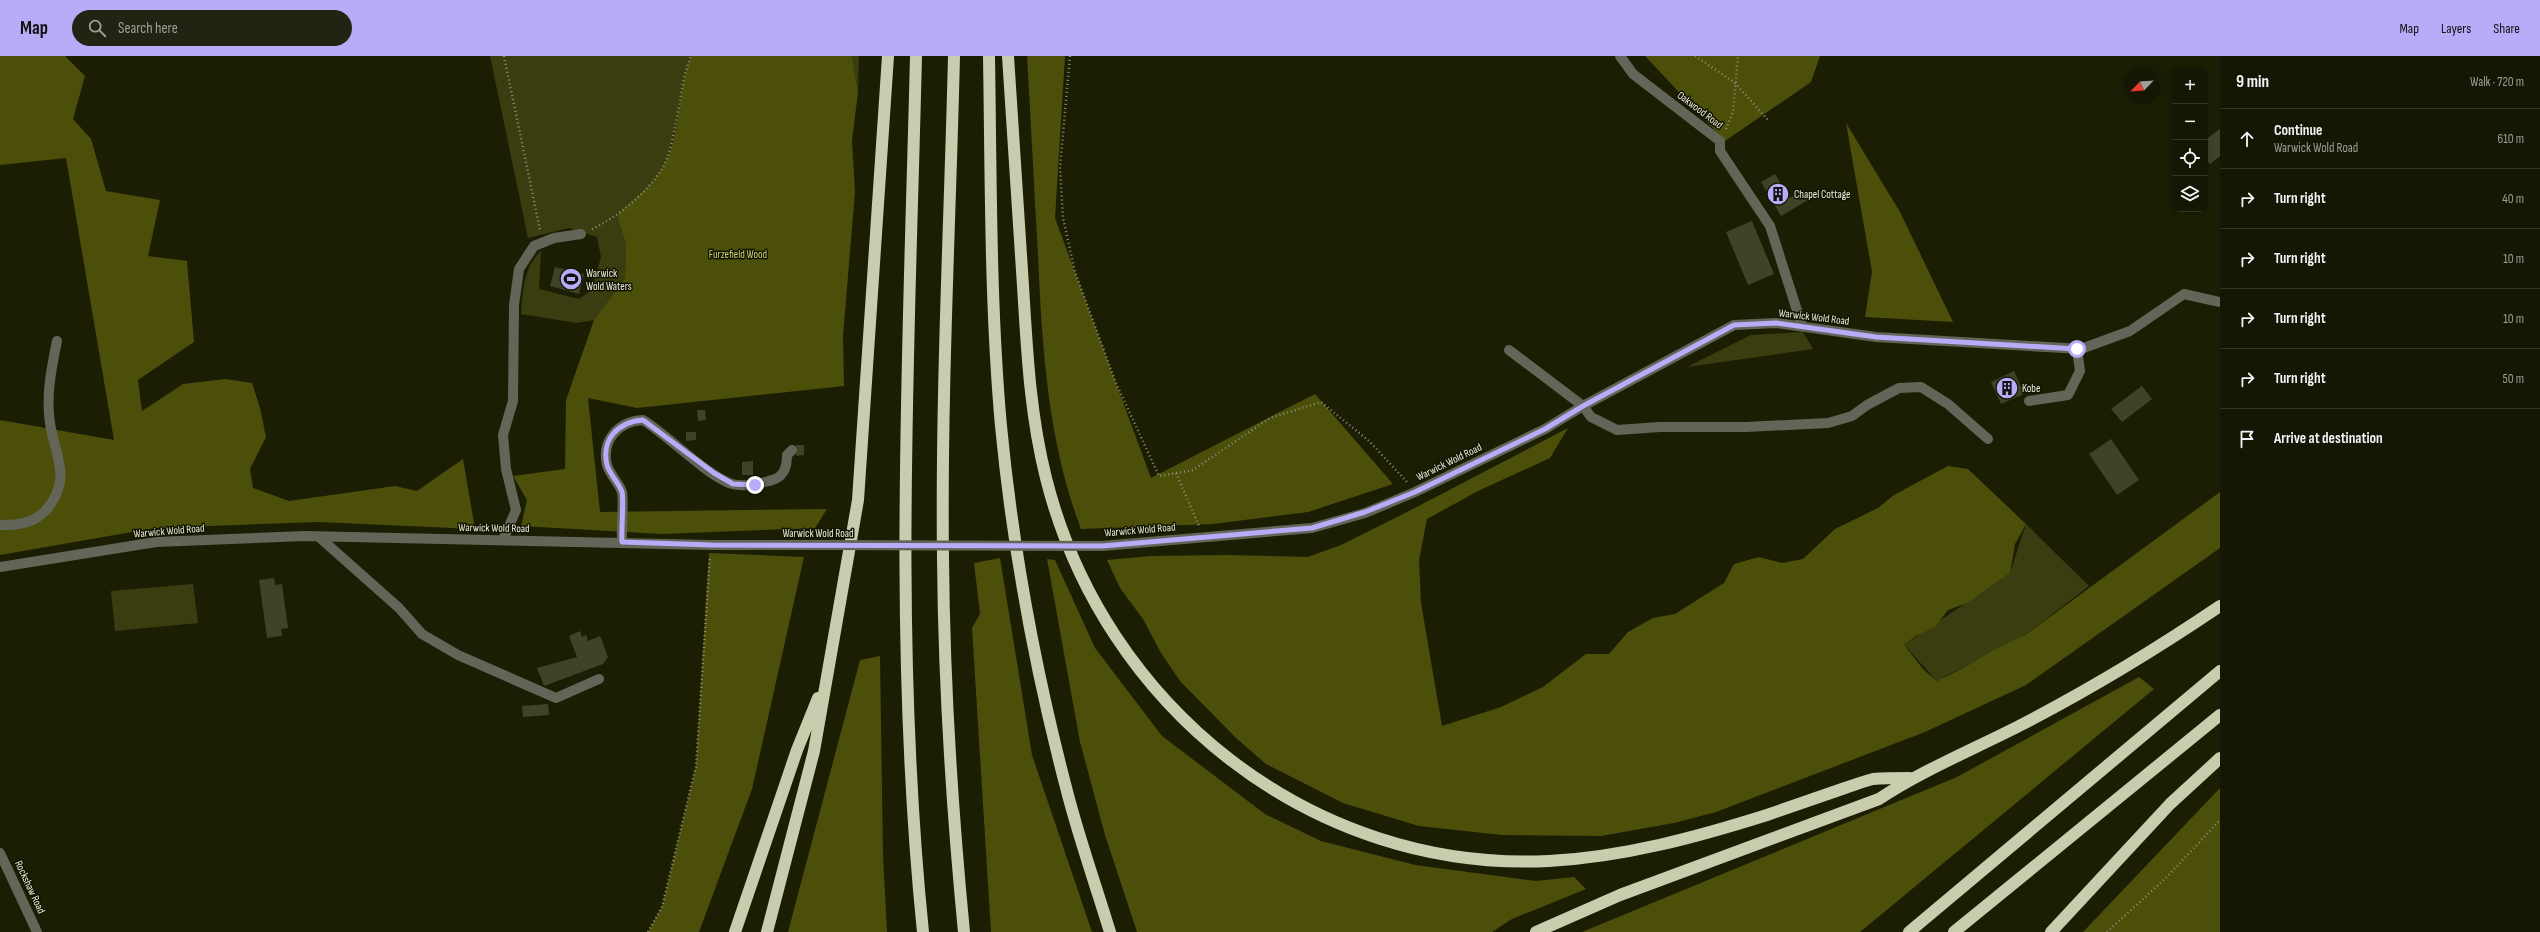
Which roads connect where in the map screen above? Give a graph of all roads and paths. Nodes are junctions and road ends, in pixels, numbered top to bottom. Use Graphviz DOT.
graph roads {
  1 [pos="504,56"];
  2 [pos="691,56"];
  3 [pos="888,56"];
  4 [pos="916,56"];
  5 [pos="954,56"];
  6 [pos="989,56"];
  7 [pos="1008,56"];
  8 [pos="1070,56"];
  9 [pos="1620,56"];
  10 [pos="1695,56"];
  11 [pos="1738,56"];
  12 [pos="1734,82"];
  13 [pos="1769,121"];
  14 [pos="1720,141"];
  15 [pos="581,234"];
  16 [pos="543,242"];
  17 [pos="2220,302"];
  18 [pos="1802,326"];
  19 [pos="57,341"];
  20 [pos="2077,349"];
  21 [pos="1509,350"];
  22 [pos="2029,401"];
  23 [pos="1583,406"];
  24 [pos="1988,439"];
  25 [pos="792,450"];
  26 [pos="1176,473"];
  27 [pos="1415,492"];
  28 [pos="0,525"];
  29 [pos="319,537"];
  30 [pos="1204,537"];
  31 [pos="502,540"];
  32 [pos="622,542"];
  33 [pos="711,545"];
  34 [pos="0,567"];
  35 [pos="2220,606"];
  36 [pos="2220,672"];
  37 [pos="827,676"];
  38 [pos="599,679"];
  39 [pos="2220,715"];
  40 [pos="2220,758"];
  41 [pos="1910,778"];
  42 [pos="2220,820"];
  43 [pos="0,852"];
  44 [pos="37,932"];
  45 [pos="648,932"];
  46 [pos="735,932"];
  47 [pos="767,932"];
  48 [pos="923,932"];
  49 [pos="964,932"];
  50 [pos="1110,932"];
  51 [pos="1536,932"];
  52 [pos="1909,932"];
  53 [pos="1954,932"];
  54 [pos="2051,932"];
  55 [pos="2107,932"];
  1 -- 16 [label="path"];
  2 -- 15 [label="path"];
  3 -- 37 [label="highway"];
  4 -- 48 [label="highway"];
  5 -- 49 [label="highway"];
  6 -- 50 [label="highway"];
  7 -- 41 [label="highway"];
  8 -- 26 [label="path"];
  9 -- 14 [label="street, Oakwood Road"];
  10 -- 12 [label="path"];
  11 -- 12 [label="path"];
  12 -- 13 [label="path"];
  12 -- 14 [label="path"];
  14 -- 18 [label="street, Oakwood Road"];
  15 -- 16 [label="street"];
  16 -- 31 [label="street"];
  17 -- 20 [label="street, Warwick Wold Road"];
  18 -- 20 [label="street, Warwick Wold Road"];
  18 -- 23 [label="street, Warwick Wold Road"];
  19 -- 28 [label="street"];
  20 -- 22 [label="street"];
  21 -- 23 [label="street"];
  23 -- 24 [label="street"];
  23 -- 27 [label="street, Warwick Wold Road"];
  25 -- 32 [label="street"];
  26 -- 27 [label="path"];
  26 -- 30 [label="path"];
  27 -- 30 [label="street, Warwick Wold Road"];
  29 -- 31 [label="street, Warwick Wold Road"];
  29 -- 34 [label="street, Warwick Wold Road"];
  29 -- 38 [label="street"];
  30 -- 33 [label="street, Warwick Wold Road, bridge"];
  31 -- 32 [label="street, Warwick Wold Road"];
  32 -- 33 [label="street, Warwick Wold Road"];
  33 -- 45 [label="path"];
  35 -- 41 [label="highway"];
  36 -- 52 [label="highway"];
  37 -- 46 [label="highway"];
  37 -- 47 [label="highway"];
  39 -- 53 [label="highway"];
  40 -- 54 [label="highway"];
  41 -- 51 [label="highway"];
  42 -- 55 [label="path"];
  43 -- 44 [label="street, Rockshaw Road"];
}
